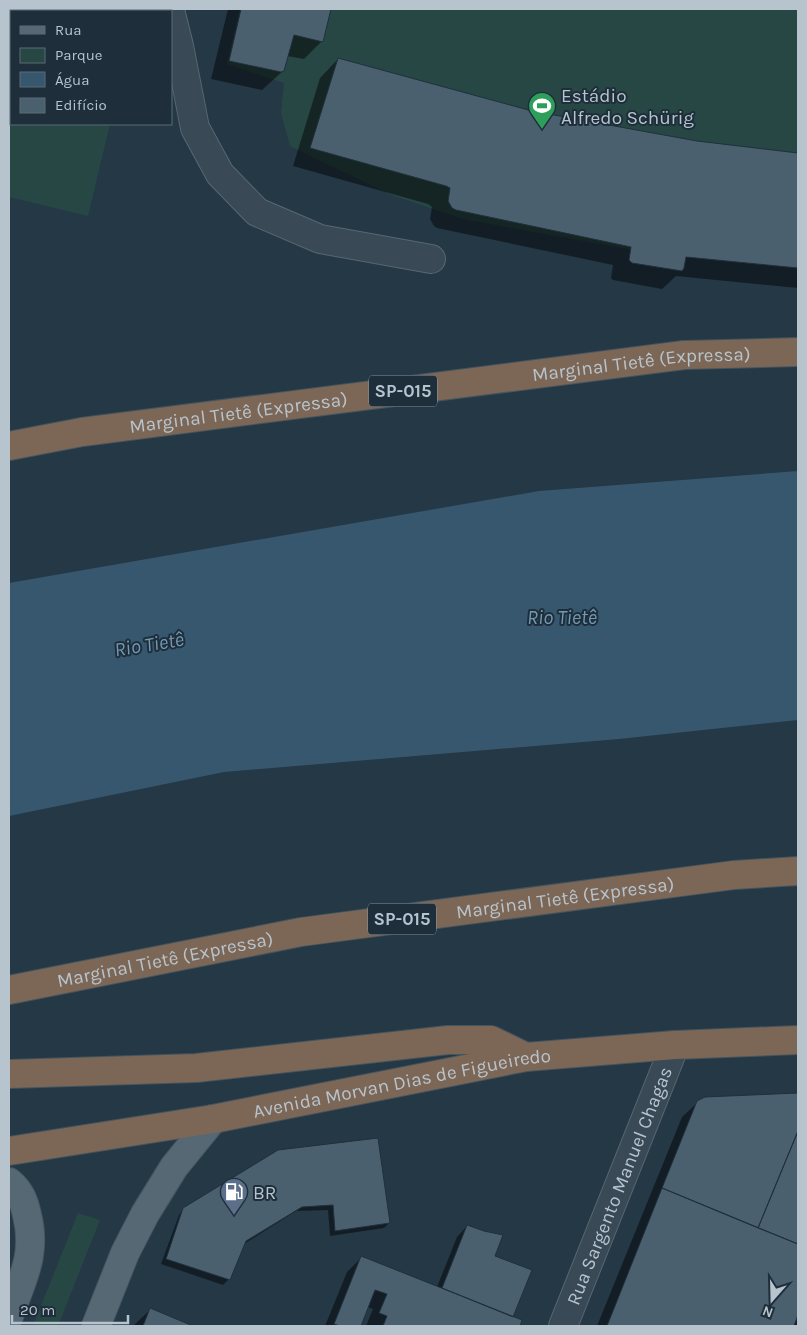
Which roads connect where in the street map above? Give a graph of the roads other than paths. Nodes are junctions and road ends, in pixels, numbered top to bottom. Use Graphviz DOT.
graph roads {
  1 [pos="172,15"];
  2 [pos="431,259"];
  3 [pos="798,352"];
  4 [pos="9,446"];
  5 [pos="798,871"];
  6 [pos="9,990"];
  7 [pos="798,1040"];
  8 [pos="675,1045"];
  9 [pos="526,1057"];
  10 [pos="9,1074"];
  11 [pos="213,1119"];
  12 [pos="9,1152"];
  13 [pos="9,1182"];
  14 [pos="9,1316"];
  15 [pos="96,1326"];
  16 [pos="563,1326"];
  1 -- 2 [label="street"];
  3 -- 4 [label="highway, Marginal Tietê (Expressa) / SP-015"];
  5 -- 6 [label="highway, Marginal Tietê (Expressa) / SP-015"];
  7 -- 8 [label="highway, Avenida Morvan Dias de Figueiredo"];
  8 -- 9 [label="highway, Avenida Morvan Dias de Figueiredo"];
  8 -- 16 [label="street, Rua Sargento Manuel Chagas"];
  9 -- 10 [label="highway"];
  9 -- 11 [label="highway, Avenida Morvan Dias de Figueiredo"];
  11 -- 12 [label="highway, Avenida Morvan Dias de Figueiredo"];
  11 -- 15 [label="main road"];
  13 -- 14 [label="main road"];
}
